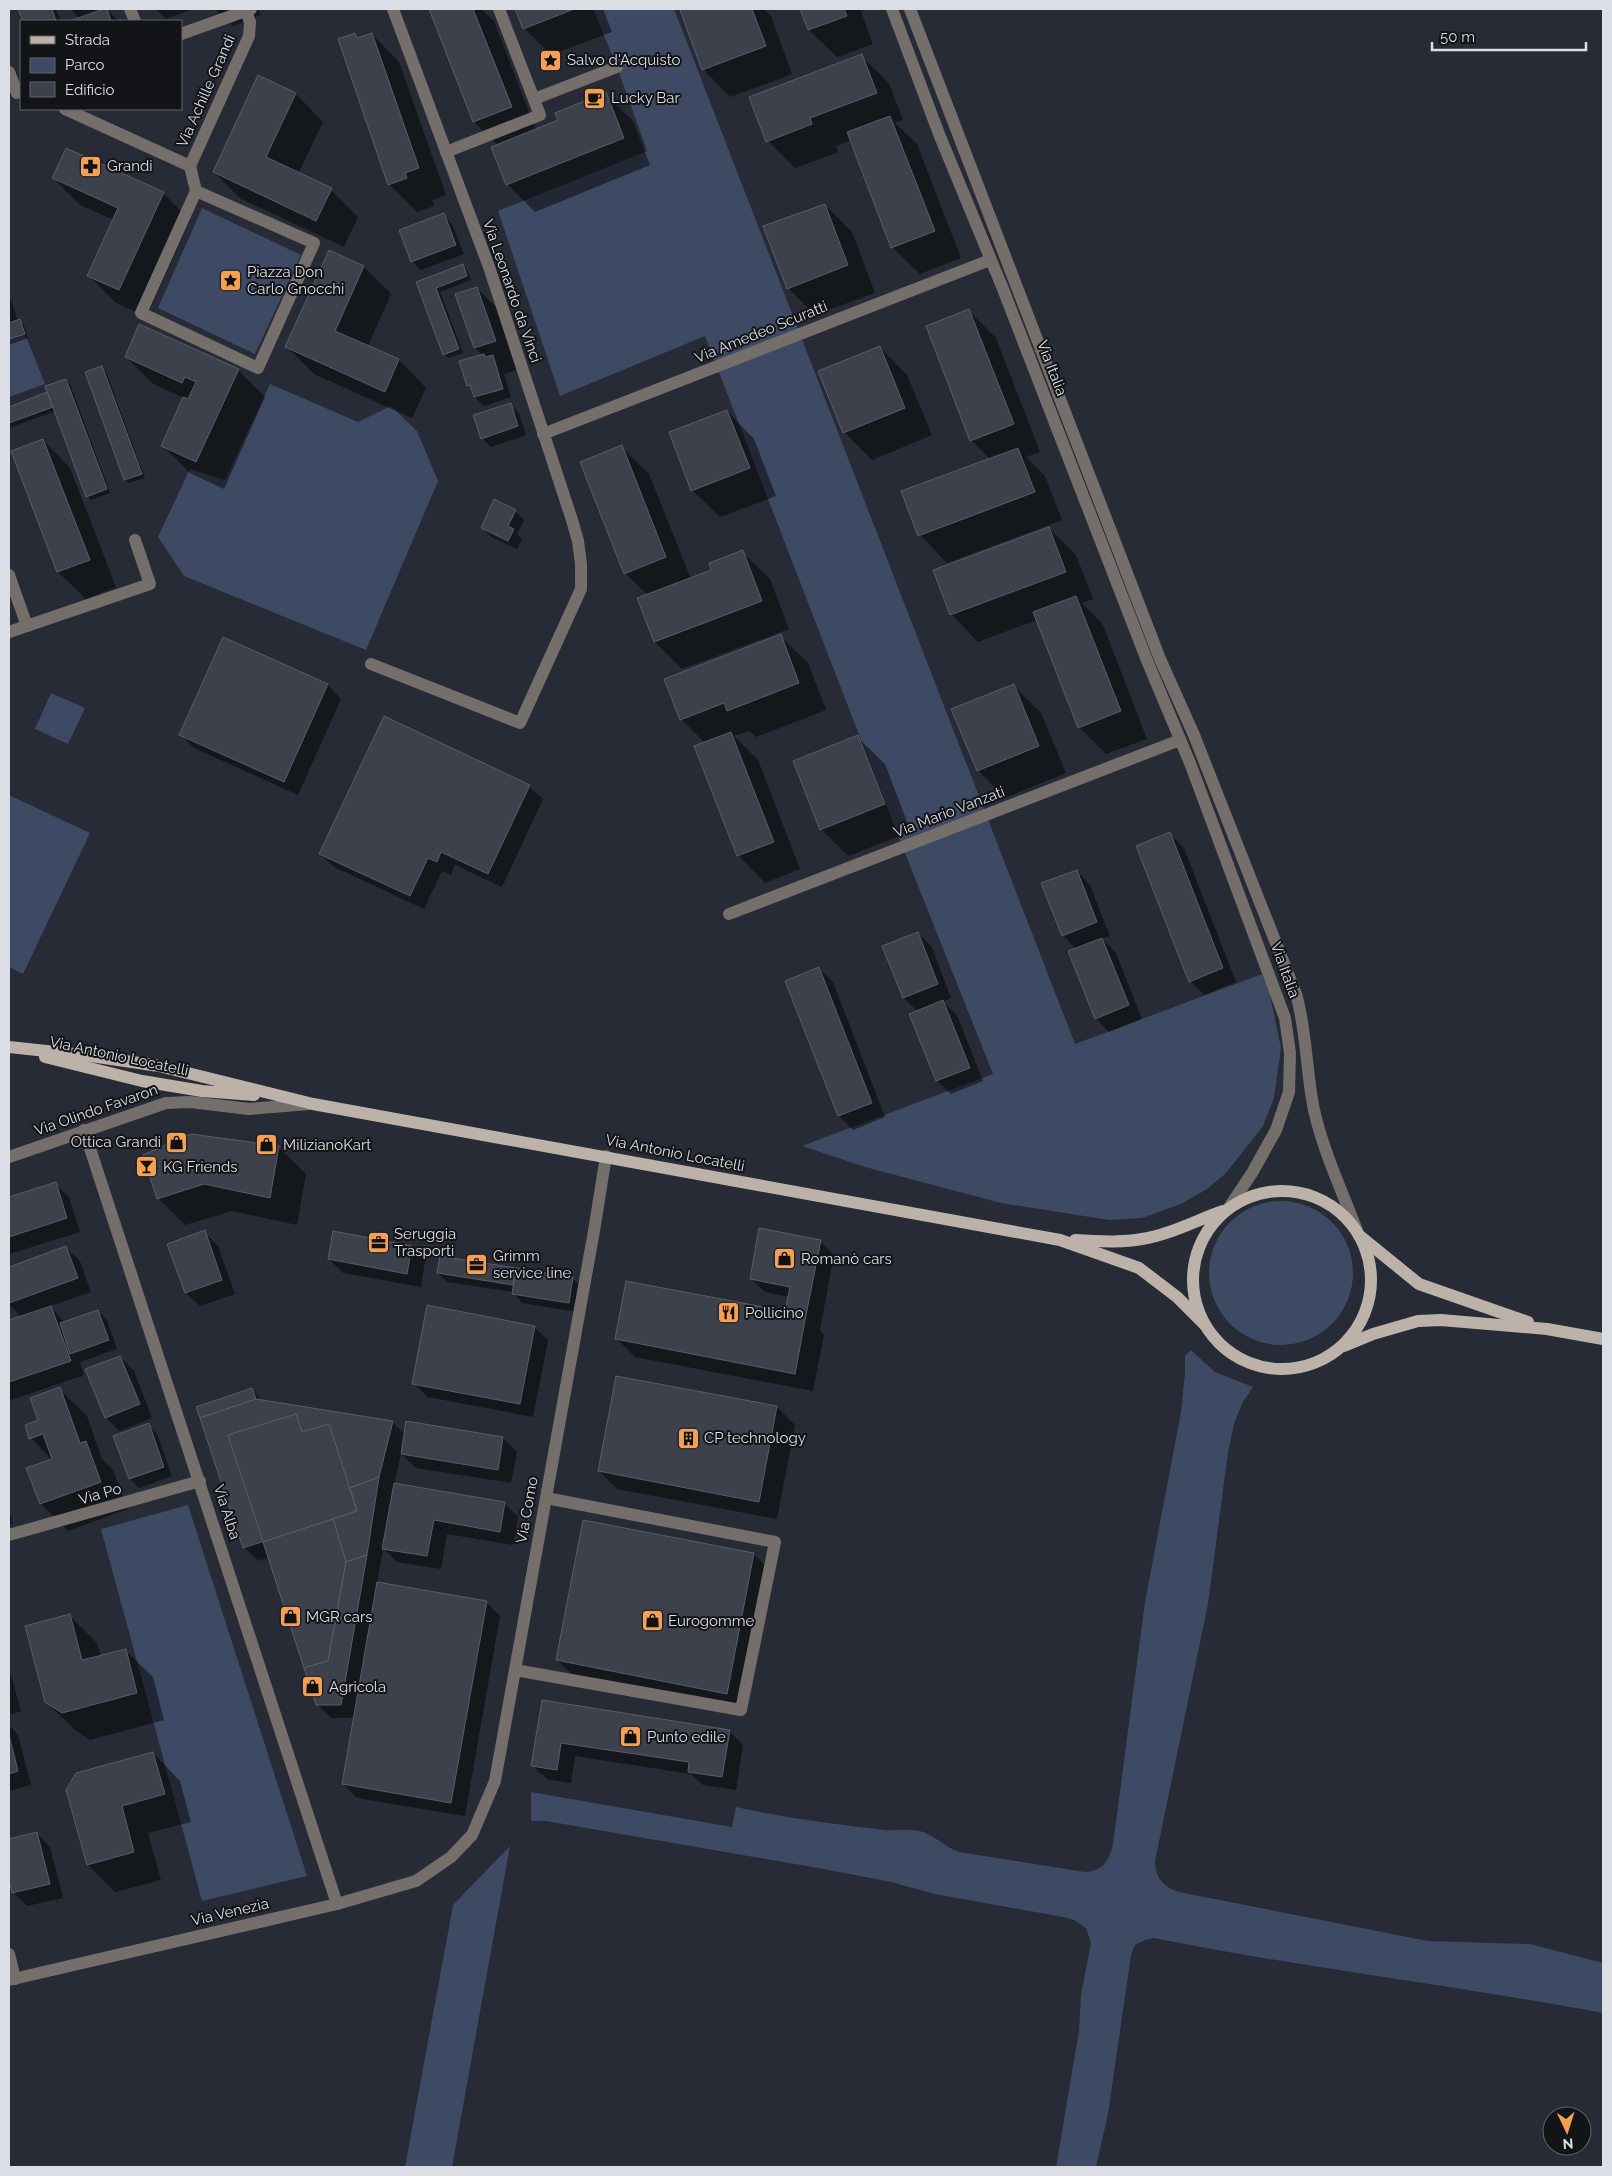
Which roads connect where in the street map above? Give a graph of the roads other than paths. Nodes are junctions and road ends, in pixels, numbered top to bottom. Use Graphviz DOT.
graph roads {
  1 [pos="393,9"];
  2 [pos="499,9"];
  3 [pos="892,9"];
  4 [pos="910,9"];
  5 [pos="248,10"];
  6 [pos="182,34"];
  7 [pos="617,67"];
  8 [pos="9,72"];
  9 [pos="16,94"];
  10 [pos="534,99"];
  11 [pos="67,110"];
  12 [pos="446,152"];
  13 [pos="190,166"];
  14 [pos="975,177"];
  15 [pos="196,192"];
  16 [pos="990,260"];
  17 [pos="1032,329"];
  18 [pos="543,434"];
  19 [pos="134,540"];
  20 [pos="9,575"];
  21 [pos="27,626"];
  22 [pos="9,632"];
  23 [pos="1160,658"];
  24 [pos="371,664"];
  25 [pos="1180,740"];
  26 [pos="1231,828"];
  27 [pos="729,914"];
  28 [pos="9,1047"];
  29 [pos="284,1098"];
  30 [pos="313,1104"];
  31 [pos="84,1130"];
  32 [pos="606,1156"];
  33 [pos="9,1157"];
  34 [pos="1228,1209"];
  35 [pos="1359,1236"];
  36 [pos="1060,1240"];
  37 [pos="1205,1325"];
  38 [pos="1547,1329"];
  39 [pos="1603,1339"];
  40 [pos="1337,1349"];
  41 [pos="200,1481"];
  42 [pos="546,1498"];
  43 [pos="9,1535"];
  44 [pos="515,1670"];
  45 [pos="450,1857"];
  46 [pos="337,1904"];
  47 [pos="9,1954"];
  48 [pos="12,1979"];
  1 -- 12 [label="street, Via Leonardo da Vinci"];
  2 -- 10 [label="street"];
  3 -- 16 [label="street, Via Italia"];
  4 -- 14 [label="street, Via Italia"];
  5 -- 6 [label="street, Via Achille Grandi"];
  5 -- 13 [label="street, Via Achille Grandi"];
  7 -- 10 [label="street"];
  8 -- 9 [label="street"];
  10 -- 12 [label="street"];
  11 -- 13 [label="street, Via Achille Grandi"];
  12 -- 18 [label="street, Via Leonardo da Vinci"];
  13 -- 15 [label="street"];
  14 -- 16 [label="street"];
  14 -- 17 [label="street, Via Italia"];
  15 -- 15 [label="street"];
  16 -- 17 [label="street"];
  16 -- 18 [label="street, Via Amedeo Scuratti"];
  16 -- 25 [label="street, Via Italia"];
  17 -- 23 [label="street, Via Italia"];
  18 -- 24 [label="street, Via Leonardo da Vinci"];
  19 -- 21 [label="street"];
  20 -- 21 [label="street"];
  21 -- 22 [label="street"];
  23 -- 25 [label="street, Via Italia"];
  23 -- 26 [label="street, Via Italia"];
  25 -- 26 [label="street, Via Italia"];
  25 -- 27 [label="street, Via Mario Vanzati"];
  25 -- 34 [label="street, Via Italia"];
  26 -- 35 [label="street, Via Italia"];
  28 -- 29 [label="main road, Via Antonio Locatelli"];
  28 -- 29 [label="main road, Via Antonio Locatelli"];
  29 -- 30 [label="main road, Via Antonio Locatelli"];
  30 -- 31 [label="street, Via Olindo Favaron"];
  30 -- 32 [label="main road, Via Antonio Locatelli"];
  31 -- 33 [label="street, Via Olindo Favaron"];
  31 -- 41 [label="street, Via Alba"];
  32 -- 36 [label="main road, Via Antonio Locatelli"];
  32 -- 42 [label="street, Via Como"];
  34 -- 35 [label="main road"];
  34 -- 36 [label="main road, Via Antonio Locatelli"];
  34 -- 37 [label="main road"];
  35 -- 38 [label="main road"];
  35 -- 40 [label="main road"];
  36 -- 37 [label="main road, Via Antonio Locatelli"];
  37 -- 40 [label="main road"];
  38 -- 39 [label="main road"];
  38 -- 40 [label="main road"];
  41 -- 43 [label="street, Via Po"];
  41 -- 46 [label="street, Via Alba"];
  42 -- 44 [label="street, Via Como"];
  42 -- 44 [label="street"];
  44 -- 45 [label="street, Via Como"];
  45 -- 46 [label="street, Via Venezia"];
  46 -- 48 [label="street, Via Venezia"];
  47 -- 48 [label="street"];
}
